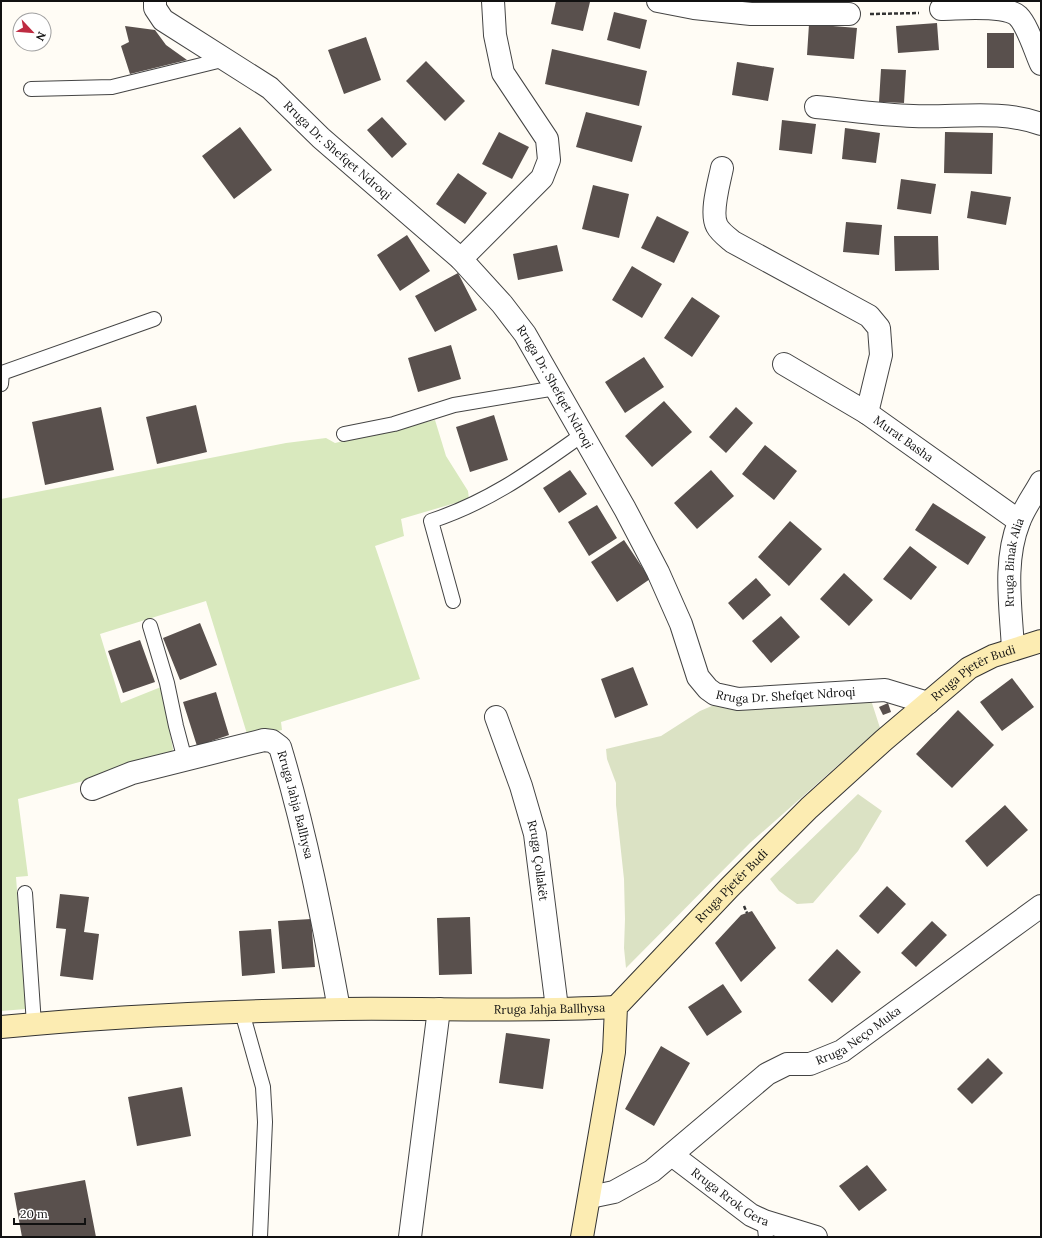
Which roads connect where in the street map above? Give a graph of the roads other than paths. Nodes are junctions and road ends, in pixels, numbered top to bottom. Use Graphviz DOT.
graph roads {
  1 [pos="155,1"];
  2 [pos="493,1"];
  3 [pos="658,1"];
  4 [pos="941,9"];
  5 [pos="849,14"];
  6 [pos="226,59"];
  7 [pos="1041,64"];
  8 [pos="31,89"];
  9 [pos="816,107"];
  10 [pos="1041,124"];
  11 [pos="722,168"];
  12 [pos="460,259"];
  13 [pos="154,319"];
  14 [pos="784,364"];
  15 [pos="1,384"];
  16 [pos="556,388"];
  17 [pos="867,413"];
  18 [pos="344,434"];
  19 [pos="582,435"];
  20 [pos="1041,482"];
  21 [pos="1019,521"];
  22 [pos="454,601"];
  23 [pos="150,626"];
  24 [pos="1041,641"];
  25 [pos="1013,649"];
  26 [pos="928,703"];
  27 [pos="496,717"];
  28 [pos="185,760"];
  29 [pos="92,788"];
  30 [pos="25,893"];
  31 [pos="1041,906"];
  32 [pos="616,1006"];
  33 [pos="439,1008"];
  34 [pos="557,1008"];
  35 [pos="339,1010"];
  36 [pos="242,1012"];
  37 [pos="34,1024"];
  38 [pos="1,1027"];
  39 [pos="672,1155"];
  40 [pos="590,1197"];
  41 [pos="765,1229"];
  42 [pos="260,1237"];
  43 [pos="410,1237"];
  44 [pos="582,1237"];
  45 [pos="816,1237"];
  1 -- 6 [label="street, Rruga Dr. Shefqet Ndroqi"];
  2 -- 12 [label="street"];
  3 -- 5 [label="street"];
  4 -- 7 [label="street"];
  6 -- 8 [label="lane"];
  6 -- 12 [label="street, Rruga Dr. Shefqet Ndroqi"];
  9 -- 10 [label="street"];
  11 -- 17 [label="street"];
  12 -- 16 [label="street, Rruga Dr. Shefqet Ndroqi"];
  13 -- 15 [label="lane"];
  14 -- 17 [label="street, Murat Basha"];
  16 -- 18 [label="lane"];
  16 -- 19 [label="street, Rruga Dr. Shefqet Ndroqi"];
  17 -- 21 [label="street, Murat Basha"];
  19 -- 22 [label="lane"];
  19 -- 26 [label="street, Rruga Dr. Shefqet Ndroqi"];
  20 -- 21 [label="street, Rruga Binak Alia"];
  21 -- 25 [label="street, Rruga Binak Alia"];
  23 -- 28 [label="lane"];
  24 -- 25 [label="main road, Rruga Pjetër Budi"];
  25 -- 26 [label="main road, Rruga Pjetër Budi"];
  26 -- 32 [label="main road, Rruga Pjetër Budi"];
  27 -- 34 [label="street, Rruga Çollakët"];
  28 -- 29 [label="street, Rruga Jahja Ballhysa"];
  28 -- 35 [label="street, Rruga Jahja Ballhysa"];
  30 -- 37 [label="lane"];
  31 -- 39 [label="street, Rruga Neço Muka"];
  32 -- 34 [label="main road, Rruga Jahja Ballhysa"];
  32 -- 40 [label="main road"];
  33 -- 34 [label="main road, Rruga Jahja Ballhysa"];
  33 -- 35 [label="main road, Rruga Jahja Ballhysa"];
  33 -- 43 [label="street"];
  35 -- 36 [label="main road, Rruga Jahja Ballhysa"];
  36 -- 37 [label="main road, Rruga Jahja Ballhysa"];
  36 -- 42 [label="lane"];
  37 -- 38 [label="main road, Rruga Jahja Ballhysa"];
  39 -- 40 [label="street, Rruga Neço Muka"];
  39 -- 41 [label="street, Rruga Rrok Gera"];
  40 -- 44 [label="main road"];
  41 -- 45 [label="street, Rruga Rrok Gera"];
}
